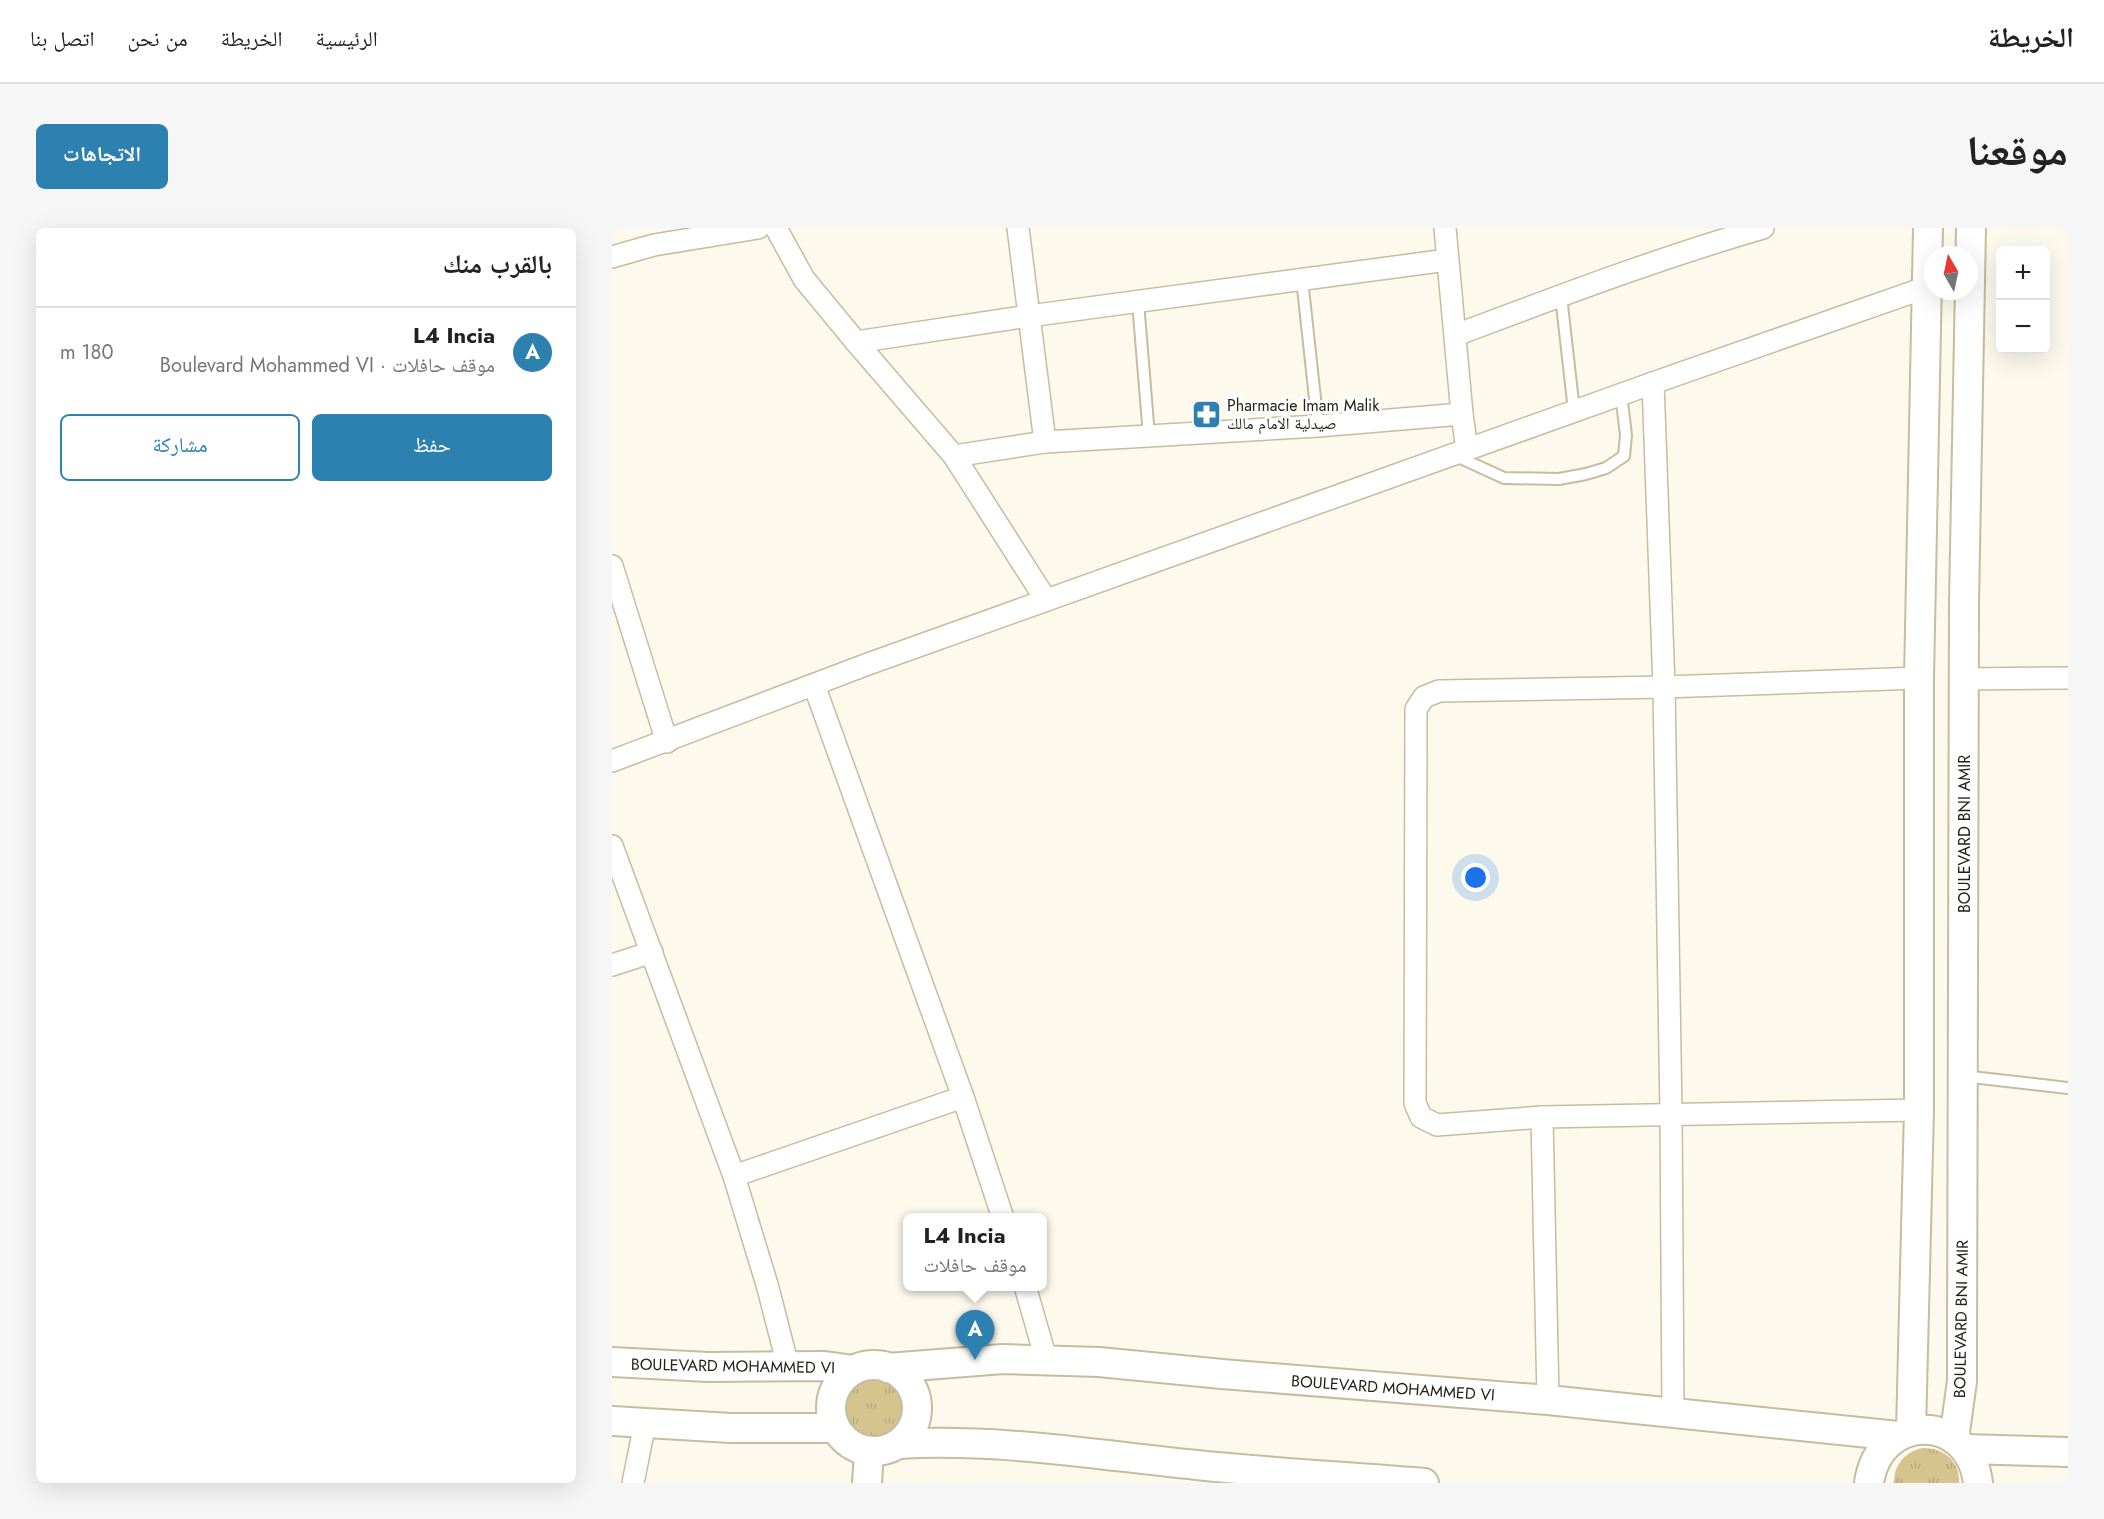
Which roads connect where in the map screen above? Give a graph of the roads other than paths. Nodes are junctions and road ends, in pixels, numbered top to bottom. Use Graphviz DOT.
graph roads {
  1 [pos="758,228"];
  2 [pos="776,228"];
  3 [pos="1018,228"];
  4 [pos="1445,228"];
  5 [pos="1763,228"];
  6 [pos="1928,228"];
  7 [pos="1971,228"];
  8 [pos="1725,233"];
  9 [pos="686,234"];
  10 [pos="1929,246"];
  11 [pos="1971,246"];
  12 [pos="612,257"];
  13 [pos="1447,260"];
  14 [pos="1302,279"];
  15 [pos="1924,287"];
  16 [pos="1561,296"];
  17 [pos="1930,300"];
  18 [pos="1970,300"];
  19 [pos="1138,302"];
  20 [pos="1029,316"];
  21 [pos="1456,335"];
  22 [pos="856,342"];
  23 [pos="1653,383"];
  24 [pos="1621,394"];
  25 [pos="1574,411"];
  26 [pos="1462,414"];
  27 [pos="1318,426"];
  28 [pos="1149,436"];
  29 [pos="1045,442"];
  30 [pos="1461,453"];
  31 [pos="954,456"];
  32 [pos="612,566"];
  33 [pos="1046,600"];
  34 [pos="1919,678"];
  35 [pos="2068,678"];
  36 [pos="1964,679"];
  37 [pos="814,686"];
  38 [pos="1664,687"];
  39 [pos="667,742"];
  40 [pos="612,761"];
  41 [pos="612,846"];
  42 [pos="652,952"];
  43 [pos="612,965"];
  44 [pos="1963,1076"];
  45 [pos="2068,1088"];
  46 [pos="963,1097"];
  47 [pos="1919,1110"];
  48 [pos="1671,1114"];
  49 [pos="1542,1117"];
  50 [pos="734,1176"];
  51 [pos="1001,1213"];
  52 [pos="1026,1291"];
  53 [pos="1046,1359"];
  54 [pos="612,1362"];
  55 [pos="788,1366"];
  56 [pos="888,1368"];
  57 [pos="854,1370"];
  58 [pos="1548,1400"];
  59 [pos="1673,1412"];
  60 [pos="612,1421"];
  61 [pos="645,1423"];
  62 [pos="836,1428"];
  63 [pos="1905,1434"];
  64 [pos="898,1444"];
  65 [pos="1960,1444"];
  66 [pos="869,1451"];
  67 [pos="2068,1452"];
  68 [pos="1206,1474"];
  69 [pos="633,1483"];
  70 [pos="867,1483"];
  71 [pos="1424,1483"];
  72 [pos="1869,1483"];
  73 [pos="1978,1483"];
  1 -- 9 [label="street"];
  2 -- 22 [label="street"];
  3 -- 20 [label="street"];
  4 -- 13 [label="street"];
  5 -- 8 [label="street"];
  6 -- 10 [label="main road"];
  7 -- 11 [label="main road, BOULEVARD BNI AMIR"];
  8 -- 16 [label="street"];
  9 -- 12 [label="street"];
  13 -- 14 [label="street"];
  13 -- 21 [label="street"];
  14 -- 19 [label="street"];
  14 -- 27 [label="lane"];
  15 -- 23 [label="street"];
  16 -- 21 [label="street"];
  16 -- 25 [label="lane"];
  17 -- 34 [label="main road"];
  18 -- 36 [label="main road, BOULEVARD BNI AMIR"];
  19 -- 20 [label="street"];
  19 -- 28 [label="lane"];
  20 -- 22 [label="street"];
  20 -- 29 [label="street"];
  21 -- 26 [label="street"];
  22 -- 31 [label="street"];
  23 -- 24 [label="street"];
  23 -- 38 [label="street"];
  24 -- 25 [label="street"];
  24 -- 30 [label="lane"];
  25 -- 30 [label="street"];
  26 -- 27 [label="street"];
  26 -- 30 [label="street"];
  27 -- 28 [label="street"];
  28 -- 29 [label="street"];
  29 -- 31 [label="street"];
  30 -- 33 [label="street"];
  31 -- 33 [label="street"];
  32 -- 39 [label="street"];
  33 -- 37 [label="street"];
  34 -- 38 [label="street"];
  34 -- 47 [label="main road"];
  35 -- 36 [label="street"];
  36 -- 44 [label="main road, BOULEVARD BNI AMIR"];
  37 -- 39 [label="street"];
  37 -- 46 [label="street"];
  38 -- 48 [label="street"];
  38 -- 49 [label="street"];
  39 -- 40 [label="street"];
  41 -- 42 [label="street"];
  42 -- 43 [label="street"];
  42 -- 50 [label="street"];
  44 -- 45 [label="lane"];
  44 -- 65 [label="main road, BOULEVARD BNI AMIR"];
  46 -- 50 [label="street"];
  46 -- 51 [label="street"];
  47 -- 48 [label="street"];
  47 -- 63 [label="main road"];
  48 -- 49 [label="street"];
  48 -- 59 [label="street"];
  49 -- 58 [label="street"];
  50 -- 55 [label="street"];
  52 -- 53 [label="street"];
  53 -- 56 [label="main road, BOULEVARD MOHAMMED VI"];
  53 -- 58 [label="main road, BOULEVARD MOHAMMED VI"];
  54 -- 55 [label="main road, BOULEVARD MOHAMMED VI"];
  55 -- 57 [label="main road, BOULEVARD MOHAMMED VI"];
  56 -- 57 [label="main road"];
  56 -- 64 [label="main road"];
  57 -- 62 [label="main road"];
  58 -- 59 [label="main road, BOULEVARD MOHAMMED VI"];
  59 -- 63 [label="main road, BOULEVARD MOHAMMED VI"];
  60 -- 61 [label="main road"];
  61 -- 62 [label="main road"];
  61 -- 69 [label="street"];
  62 -- 66 [label="main road"];
  63 -- 65 [label="main road, BOULEVARD MOHAMMED VI"];
  63 -- 72 [label="main road"];
  64 -- 66 [label="main road"];
  64 -- 68 [label="main road"];
  65 -- 67 [label="main road"];
  65 -- 73 [label="main road"];
  66 -- 70 [label="main road"];
  68 -- 71 [label="main road"];
}
